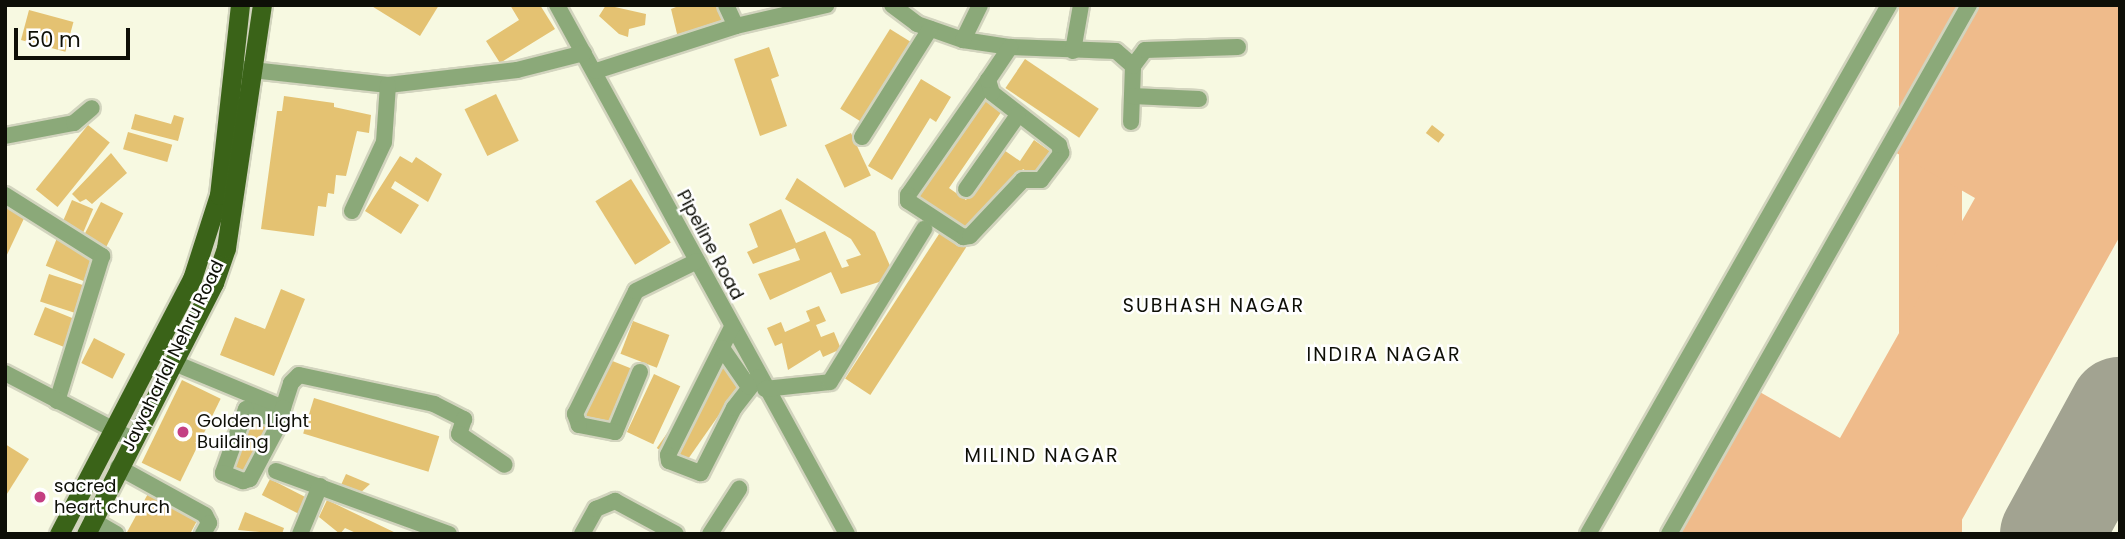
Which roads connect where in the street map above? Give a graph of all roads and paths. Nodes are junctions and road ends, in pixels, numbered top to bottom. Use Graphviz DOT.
graph roads {
  1 [pos="240,5"];
  2 [pos="262,5"];
  3 [pos="726,5"];
  4 [pos="827,5"];
  5 [pos="892,5"];
  6 [pos="980,5"];
  7 [pos="1081,5"];
  8 [pos="1889,5"];
  9 [pos="1969,5"];
  10 [pos="559,6"];
  11 [pos="736,26"];
  12 [pos="930,29"];
  13 [pos="963,40"];
  14 [pos="1010,47"];
  15 [pos="1238,47"];
  16 [pos="1073,51"];
  17 [pos="584,53"];
  18 [pos="1133,66"];
  19 [pos="233,68"];
  20 [pos="254,70"];
  21 [pos="596,71"];
  22 [pos="988,80"];
  23 [pos="388,85"];
  24 [pos="1132,96"];
  25 [pos="1199,99"];
  26 [pos="92,108"];
  27 [pos="1018,115"];
  28 [pos="1131,122"];
  29 [pos="5,136"];
  30 [pos="862,137"];
  31 [pos="966,189"];
  32 [pos="5,195"];
  33 [pos="352,211"];
  34 [pos="924,229"];
  35 [pos="697,261"];
  36 [pos="732,327"];
  37 [pos="722,348"];
  38 [pos="172,362"];
  39 [pos="640,372"];
  40 [pos="5,373"];
  41 [pos="754,379"];
  42 [pos="57,401"];
  43 [pos="111,430"];
  44 [pos="132,439"];
  45 [pos="505,465"];
  46 [pos="118,467"];
  47 [pos="276,471"];
  48 [pos="320,486"];
  49 [pos="738,489"];
  50 [pos="89,527"];
  51 [pos="423,529"];
  52 [pos="60,534"];
  53 [pos="116,534"];
  54 [pos="203,534"];
  55 [pos="300,534"];
  56 [pos="449,534"];
  57 [pos="582,534"];
  58 [pos="676,534"];
  59 [pos="710,534"];
  60 [pos="847,534"];
  61 [pos="1588,534"];
  62 [pos="1669,534"];
  1 -- 19 [label="main road, Jawaharlal Nehru Road"];
  2 -- 20 [label="main road, Jawaharlal Nehru Road"];
  3 -- 11 [label="street"];
  4 -- 11 [label="street"];
  5 -- 12 [label="street"];
  6 -- 13 [label="street"];
  7 -- 16 [label="street"];
  8 -- 61 [label="street"];
  9 -- 62 [label="street"];
  10 -- 17 [label="street, Pipeline Road"];
  11 -- 21 [label="street"];
  12 -- 13 [label="street"];
  12 -- 30 [label="street"];
  13 -- 14 [label="street"];
  14 -- 16 [label="street"];
  14 -- 22 [label="street"];
  15 -- 18 [label="street"];
  16 -- 18 [label="street"];
  17 -- 21 [label="street, Pipeline Road"];
  17 -- 23 [label="street"];
  18 -- 24 [label="street"];
  19 -- 20 [label="street"];
  19 -- 43 [label="main road, Jawaharlal Nehru Road"];
  20 -- 23 [label="street"];
  20 -- 38 [label="main road, Jawaharlal Nehru Road"];
  21 -- 35 [label="street, Pipeline Road"];
  22 -- 27 [label="street"];
  22 -- 27 [label="street"];
  23 -- 33 [label="street"];
  24 -- 25 [label="street"];
  24 -- 28 [label="street"];
  26 -- 29 [label="street"];
  27 -- 31 [label="street"];
  32 -- 42 [label="street"];
  34 -- 41 [label="street"];
  35 -- 36 [label="street, Pipeline Road"];
  35 -- 39 [label="street"];
  36 -- 37 [label="street"];
  36 -- 41 [label="street, Pipeline Road"];
  37 -- 41 [label="street"];
  37 -- 41 [label="street"];
  38 -- 44 [label="main road, Jawaharlal Nehru Road"];
  38 -- 45 [label="street"];
  40 -- 42 [label="street"];
  41 -- 60 [label="street, Pipeline Road"];
  42 -- 43 [label="street"];
  43 -- 44 [label="street"];
  43 -- 52 [label="main road, Jawaharlal Nehru Road"];
  44 -- 46 [label="main road, Jawaharlal Nehru Road"];
  46 -- 50 [label="main road, Jawaharlal Nehru Road"];
  46 -- 54 [label="street"];
  47 -- 48 [label="street"];
  48 -- 51 [label="street"];
  48 -- 55 [label="street"];
  49 -- 59 [label="street"];
  50 -- 53 [label="street"];
  51 -- 56 [label="street"];
  57 -- 58 [label="street"];
}
